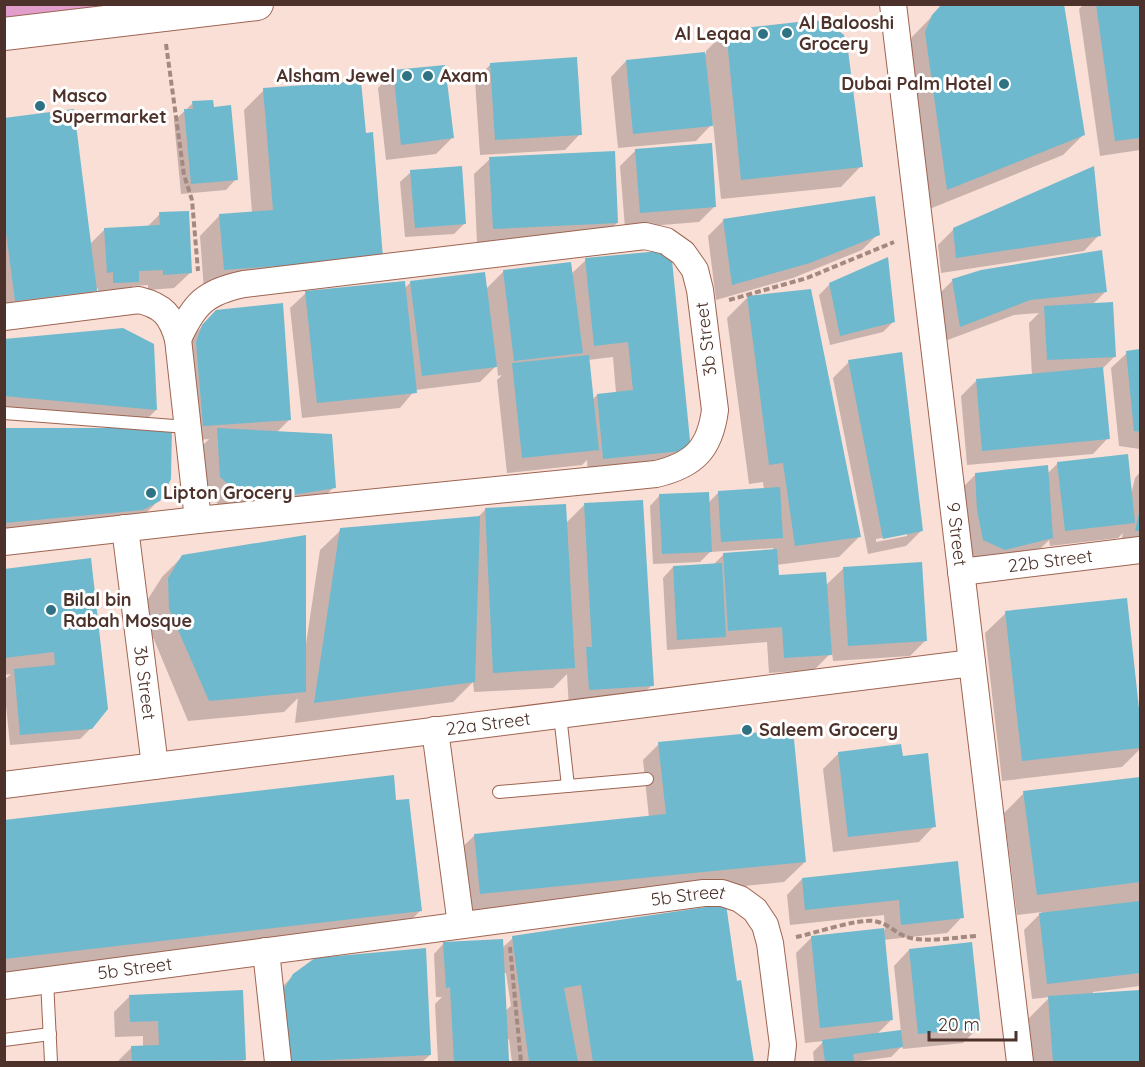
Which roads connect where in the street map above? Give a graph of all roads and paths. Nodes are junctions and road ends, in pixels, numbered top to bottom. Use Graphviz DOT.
graph roads {
  1 [pos="257,4"];
  2 [pos="893,4"];
  3 [pos="161,16"];
  4 [pos="4,34"];
  5 [pos="920,232"];
  6 [pos="201,302"];
  7 [pos="702,308"];
  8 [pos="4,317"];
  9 [pos="178,339"];
  10 [pos="4,413"];
  11 [pos="187,427"];
  12 [pos="198,520"];
  13 [pos="125,528"];
  14 [pos="4,542"];
  15 [pos="1140,550"];
  16 [pos="961,572"];
  17 [pos="972,663"];
  18 [pos="560,715"];
  19 [pos="435,730"];
  20 [pos="155,766"];
  21 [pos="647,779"];
  22 [pos="4,785"];
  23 [pos="568,786"];
  24 [pos="499,792"];
  25 [pos="507,919"];
  26 [pos="461,925"];
  27 [pos="1005,934"];
  28 [pos="770,943"];
  29 [pos="266,951"];
  30 [pos="48,980"];
  31 [pos="4,986"];
  32 [pos="50,1034"];
  33 [pos="4,1040"];
  34 [pos="51,1062"];
  35 [pos="278,1062"];
  36 [pos="521,1062"];
  37 [pos="781,1062"];
  38 [pos="1020,1062"];
  1 -- 3 [label="street"];
  2 -- 5 [label="street, 9 Street"];
  3 -- 4 [label="street"];
  3 -- 6 [label="path"];
  5 -- 7 [label="path"];
  5 -- 16 [label="street, 9 Street"];
  6 -- 7 [label="street, 3b Street"];
  6 -- 9 [label="street, 3b Street"];
  7 -- 12 [label="street, 3b Street"];
  8 -- 9 [label="street"];
  9 -- 11 [label="street"];
  10 -- 11 [label="lane"];
  11 -- 12 [label="street"];
  12 -- 13 [label="street, 3b Street"];
  13 -- 14 [label="street, 3b Street"];
  13 -- 20 [label="street, 3b Street"];
  15 -- 16 [label="street, 22b Street"];
  16 -- 17 [label="street, 9 Street"];
  17 -- 18 [label="street, 22a Street"];
  17 -- 27 [label="street, 9 Street"];
  18 -- 19 [label="street, 22a Street"];
  18 -- 23 [label="lane"];
  19 -- 20 [label="street, 22a Street"];
  19 -- 26 [label="street"];
  20 -- 22 [label="street, 22a Street"];
  21 -- 23 [label="lane"];
  23 -- 24 [label="lane"];
  25 -- 26 [label="street, 5b Street"];
  25 -- 28 [label="street, 5b Street"];
  25 -- 36 [label="path"];
  26 -- 29 [label="street, 5b Street"];
  27 -- 28 [label="path"];
  27 -- 38 [label="street, 9 Street"];
  28 -- 37 [label="street, 5b Street"];
  29 -- 30 [label="street, 5b Street"];
  29 -- 35 [label="street"];
  30 -- 31 [label="street, 5b Street"];
  30 -- 32 [label="lane"];
  32 -- 33 [label="lane"];
  32 -- 34 [label="lane"];
}
